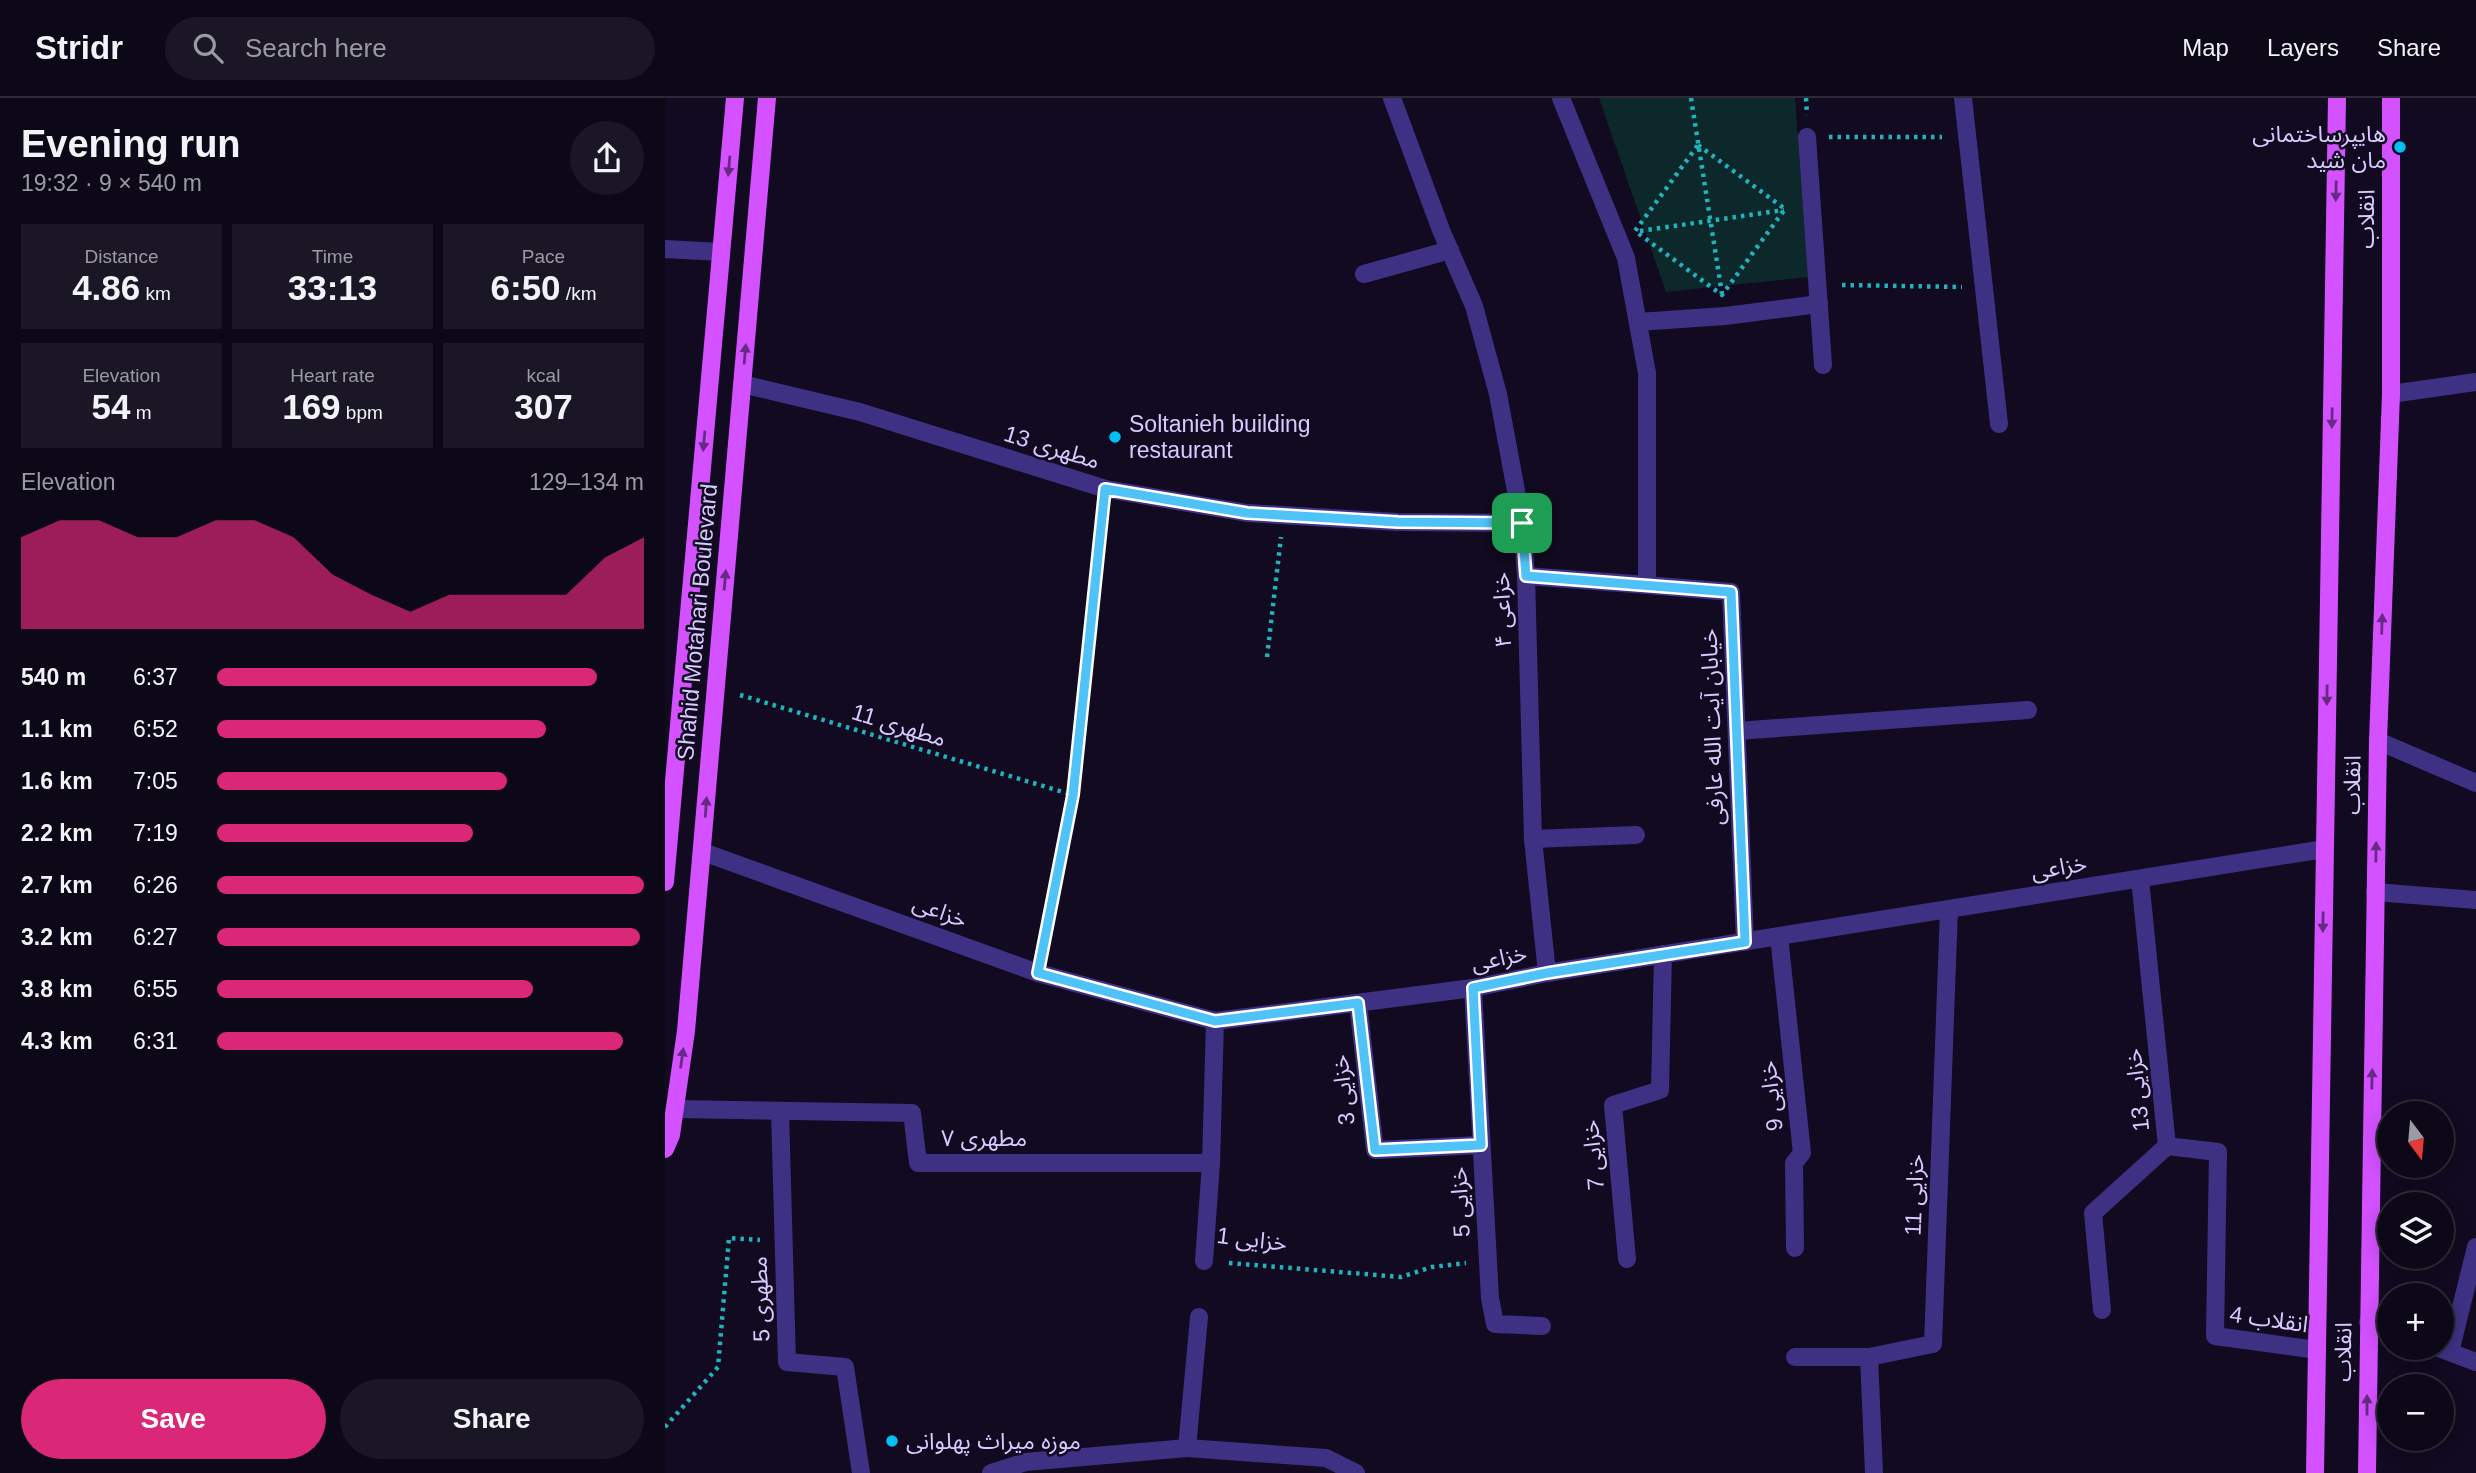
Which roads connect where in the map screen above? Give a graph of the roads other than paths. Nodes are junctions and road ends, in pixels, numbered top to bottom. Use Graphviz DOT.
graph roads {
  1 [pos="735,98"];
  2 [pos="767,98"];
  3 [pos="1392,98"];
  4 [pos="1561,98"];
  5 [pos="1963,98"];
  6 [pos="2337,98"];
  7 [pos="2391,98"];
  8 [pos="1807,137"];
  9 [pos="665,249"];
  10 [pos="1450,250"];
  11 [pos="721,252"];
  12 [pos="1364,274"];
  13 [pos="1819,304"];
  14 [pos="1638,322"];
  15 [pos="1823,365"];
  16 [pos="2476,382"];
  17 [pos="742,384"];
  18 [pos="2391,394"];
  19 [pos="1999,424"];
  20 [pos="1522,523"];
  21 [pos="1526,576"];
  22 [pos="1647,586"];
  23 [pos="2028,710"];
  24 [pos="1737,732"];
  25 [pos="2378,741"];
  26 [pos="2476,783"];
  27 [pos="1636,835"];
  28 [pos="1533,839"];
  29 [pos="2324,849"];
  30 [pos="703,852"];
  31 [pos="2140,878"];
  32 [pos="665,882"];
  33 [pos="2375,892"];
  34 [pos="2476,900"];
  35 [pos="1949,909"];
  36 [pos="1779,936"];
  37 [pos="1745,942"];
  38 [pos="1663,954"];
  39 [pos="1547,973"];
  40 [pos="1473,988"];
  41 [pos="1358,1003"];
  42 [pos="1215,1021"];
  43 [pos="675,1109"];
  44 [pos="780,1111"];
  45 [pos="1481,1145"];
  46 [pos="2168,1146"];
  47 [pos="665,1149"];
  48 [pos="1211,1163"];
  49 [pos="2476,1247"];
  50 [pos="1795,1248"];
  51 [pos="1627,1259"];
  52 [pos="1204,1261"];
  53 [pos="2102,1310"];
  54 [pos="1199,1317"];
  55 [pos="2454,1318"];
  56 [pos="2368,1322"];
  57 [pos="2377,1325"];
  58 [pos="1542,1326"];
  59 [pos="2215,1336"];
  60 [pos="2317,1350"];
  61 [pos="2454,1354"];
  62 [pos="1795,1357"];
  63 [pos="1869,1357"];
  64 [pos="2476,1362"];
  65 [pos="1187,1448"];
  66 [pos="861,1473"];
  67 [pos="991,1473"];
  68 [pos="1356,1473"];
  69 [pos="1874,1473"];
  70 [pos="2315,1473"];
  71 [pos="2367,1473"];
  1 -- 11 [label="main road, Shahid Motahari Boulevard, one-way"];
  17 -- 2 [label="main road, Shahid Motahari Boulevard, one-way"];
  3 -- 10 [label="street, خزاعی ۴"];
  4 -- 14 [label="street"];
  5 -- 19 [label="street"];
  6 -- 29 [label="main road, انقلاب, one-way"];
  7 -- 18 [label="main road, انقلاب"];
  8 -- 13 [label="street"];
  9 -- 11 [label="street"];
  10 -- 12 [label="street"];
  10 -- 20 [label="street, خزاعی ۴"];
  11 -- 32 [label="main road, Shahid Motahari Boulevard, one-way"];
  13 -- 14 [label="street"];
  13 -- 15 [label="street"];
  14 -- 22 [label="street"];
  16 -- 18 [label="street"];
  17 -- 20 [label="street, مطهری 13"];
  30 -- 17 [label="main road, Shahid Motahari Boulevard, one-way"];
  25 -- 18 [label="main road, انقلاب, one-way"];
  20 -- 21 [label="street, خزاعی ۴"];
  21 -- 22 [label="street"];
  21 -- 28 [label="street, خزاعی ۴"];
  22 -- 24 [label="street, خیابان آیت الله عارفی"];
  23 -- 24 [label="street"];
  24 -- 37 [label="street, خیابان آیت الله عارفی"];
  25 -- 26 [label="street"];
  33 -- 25 [label="main road, انقلاب, one-way"];
  27 -- 28 [label="street"];
  28 -- 39 [label="street, خزاعی ۴"];
  29 -- 31 [label="street, خزاعی"];
  29 -- 60 [label="main road, انقلاب, one-way"];
  30 -- 42 [label="street, خزاعی"];
  43 -- 30 [label="main road, Shahid Motahari Boulevard, one-way"];
  31 -- 35 [label="street, خزاعی"];
  31 -- 46 [label="street, خزایی 13"];
  33 -- 34 [label="street"];
  56 -- 33 [label="main road, انقلاب, one-way"];
  35 -- 36 [label="street, خزاعی"];
  35 -- 63 [label="street, خزایی 11"];
  36 -- 37 [label="street, خزاعی"];
  36 -- 50 [label="street, خزایی 9"];
  37 -- 38 [label="street, خزاعی"];
  38 -- 39 [label="street, خزاعی"];
  38 -- 51 [label="street, خزایی 7"];
  39 -- 40 [label="street, خزاعی"];
  40 -- 41 [label="street, خزاعی"];
  40 -- 45 [label="street, خزایی 5"];
  41 -- 42 [label="street, خزاعی"];
  41 -- 45 [label="street, خزایی 3"];
  42 -- 48 [label="street, خزایی 1"];
  43 -- 44 [label="street, مطهری ۷"];
  43 -- 47 [label="main road, Shahid Motahari Boulevard"];
  44 -- 48 [label="street, مطهری ۷"];
  44 -- 66 [label="street, مطهری 5"];
  45 -- 58 [label="street, خزایی 5"];
  46 -- 53 [label="street"];
  46 -- 59 [label="street, خزایی 13"];
  48 -- 52 [label="street, خزایی 1"];
  49 -- 55 [label="street"];
  54 -- 65 [label="street"];
  56 -- 57 [label="street"];
  71 -- 56 [label="main road, انقلاب, one-way"];
  59 -- 60 [label="street, انقلاب 4"];
  60 -- 70 [label="main road, انقلاب"];
  61 -- 64 [label="street"];
  62 -- 63 [label="street, خزایی 11"];
  63 -- 69 [label="street"];
  65 -- 67 [label="street"];
  65 -- 68 [label="street"];
}
